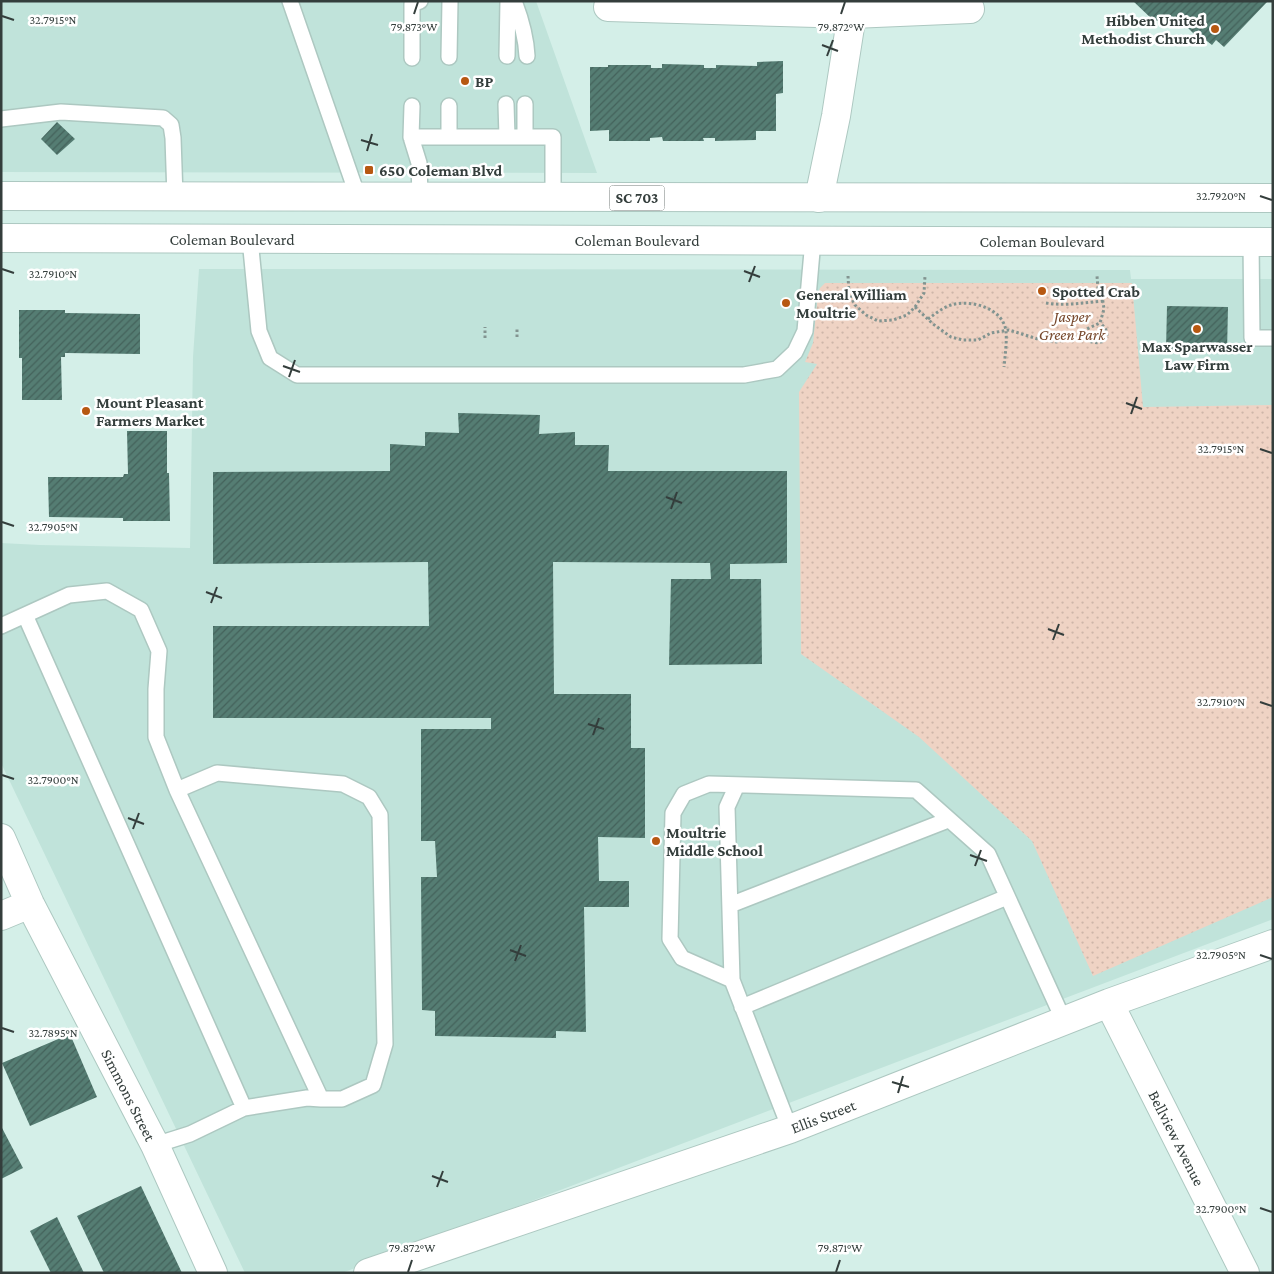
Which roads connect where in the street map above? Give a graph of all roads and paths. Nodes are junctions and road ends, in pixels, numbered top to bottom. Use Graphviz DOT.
graph roads {
  1 [pos="290,1"];
  2 [pos="420,1"];
  3 [pos="450,1"];
  4 [pos="508,1"];
  5 [pos="514,1"];
  6 [pos="967,1"];
  7 [pos="608,7"];
  8 [pos="759,7"];
  9 [pos="852,8"];
  10 [pos="507,56"];
  11 [pos="527,56"];
  12 [pos="450,57"];
  13 [pos="412,58"];
  14 [pos="506,104"];
  15 [pos="525,104"];
  16 [pos="412,106"];
  17 [pos="448,106"];
  18 [pos="1,119"];
  19 [pos="411,137"];
  20 [pos="448,137"];
  21 [pos="507,137"];
  22 [pos="525,137"];
  23 [pos="1,196"];
  24 [pos="175,197"];
  25 [pos="358,197"];
  26 [pos="420,197"];
  27 [pos="552,197"];
  28 [pos="819,198"];
  29 [pos="1273,198"];
  30 [pos="1,238"];
  31 [pos="250,239"];
  32 [pos="508,240"];
  33 [pos="813,240"];
  34 [pos="1262,242"];
  35 [pos="848,276"];
  36 [pos="925,276"];
  37 [pos="1097,276"];
  38 [pos="1103,301"];
  39 [pos="1046,303"];
  40 [pos="915,307"];
  41 [pos="928,319"];
  42 [pos="1100,323"];
  43 [pos="485,327"];
  44 [pos="517,327"];
  45 [pos="1006,331"];
  46 [pos="1078,333"];
  47 [pos="517,337"];
  48 [pos="485,338"];
  49 [pos="1273,338"];
  50 [pos="1004,367"];
  51 [pos="25,615"];
  52 [pos="1,626"];
  53 [pos="737,785"];
  54 [pos="176,790"];
  55 [pos="948,820"];
  56 [pos="1,838"];
  57 [pos="1007,897"];
  58 [pos="30,904"];
  59 [pos="730,905"];
  60 [pos="1,916"];
  61 [pos="1273,944"];
  62 [pos="732,980"];
  63 [pos="1109,1004"];
  64 [pos="742,1007"];
  65 [pos="1064,1021"];
  66 [pos="321,1100"];
  67 [pos="244,1108"];
  68 [pos="790,1129"];
  69 [pos="154,1144"];
  70 [pos="213,1273"];
  71 [pos="368,1273"];
  72 [pos="1245,1273"];
  1 -- 25 [label="lane"];
  2 -- 13 [label="lane"];
  3 -- 12 [label="lane"];
  4 -- 10 [label="lane"];
  5 -- 11 [label="lane"];
  6 -- 9 [label="main road"];
  7 -- 8 [label="main road"];
  8 -- 9 [label="main road"];
  9 -- 28 [label="main road"];
  14 -- 21 [label="lane"];
  15 -- 22 [label="lane"];
  16 -- 19 [label="lane"];
  17 -- 20 [label="lane"];
  18 -- 24 [label="lane"];
  19 -- 20 [label="lane"];
  19 -- 26 [label="lane"];
  20 -- 21 [label="lane"];
  21 -- 22 [label="lane"];
  22 -- 27 [label="lane"];
  23 -- 24 [label="main road, SC 703"];
  24 -- 25 [label="main road, SC 703"];
  25 -- 26 [label="main road, SC 703"];
  26 -- 27 [label="main road, SC 703"];
  27 -- 28 [label="main road, SC 703"];
  28 -- 29 [label="main road, SC 703"];
  28 -- 32 [label="main road"];
  30 -- 31 [label="main road, Coleman Boulevard"];
  31 -- 32 [label="main road, Coleman Boulevard"];
  31 -- 33 [label="lane"];
  32 -- 33 [label="main road, Coleman Boulevard"];
  33 -- 34 [label="main road, Coleman Boulevard"];
  34 -- 49 [label="lane"];
  35 -- 40 [label="path"];
  36 -- 40 [label="path"];
  37 -- 38 [label="path"];
  38 -- 39 [label="path"];
  38 -- 42 [label="path"];
  40 -- 41 [label="path"];
  41 -- 45 [label="path"];
  41 -- 45 [label="path"];
  42 -- 46 [label="path"];
  42 -- 46 [label="path"];
  43 -- 48 [label="path"];
  44 -- 47 [label="path"];
  45 -- 46 [label="path"];
  45 -- 50 [label="path"];
  51 -- 52 [label="lane"];
  51 -- 54 [label="lane"];
  51 -- 67 [label="lane"];
  53 -- 55 [label="lane"];
  53 -- 59 [label="lane"];
  53 -- 62 [label="lane"];
  54 -- 66 [label="lane"];
  54 -- 66 [label="lane"];
  55 -- 57 [label="lane"];
  55 -- 59 [label="lane"];
  56 -- 58 [label="main road, Simmons Street"];
  57 -- 64 [label="lane"];
  57 -- 65 [label="lane"];
  58 -- 60 [label="main road"];
  58 -- 69 [label="main road, Simmons Street"];
  59 -- 62 [label="lane"];
  61 -- 63 [label="main road, Ellis Street"];
  62 -- 64 [label="lane"];
  63 -- 65 [label="main road, Ellis Street"];
  63 -- 72 [label="main road, Bellview Avenue"];
  64 -- 68 [label="lane"];
  65 -- 68 [label="main road, Ellis Street"];
  66 -- 67 [label="lane"];
  67 -- 69 [label="lane"];
  68 -- 71 [label="main road, Ellis Street"];
  69 -- 70 [label="main road, Simmons Street"];
}
